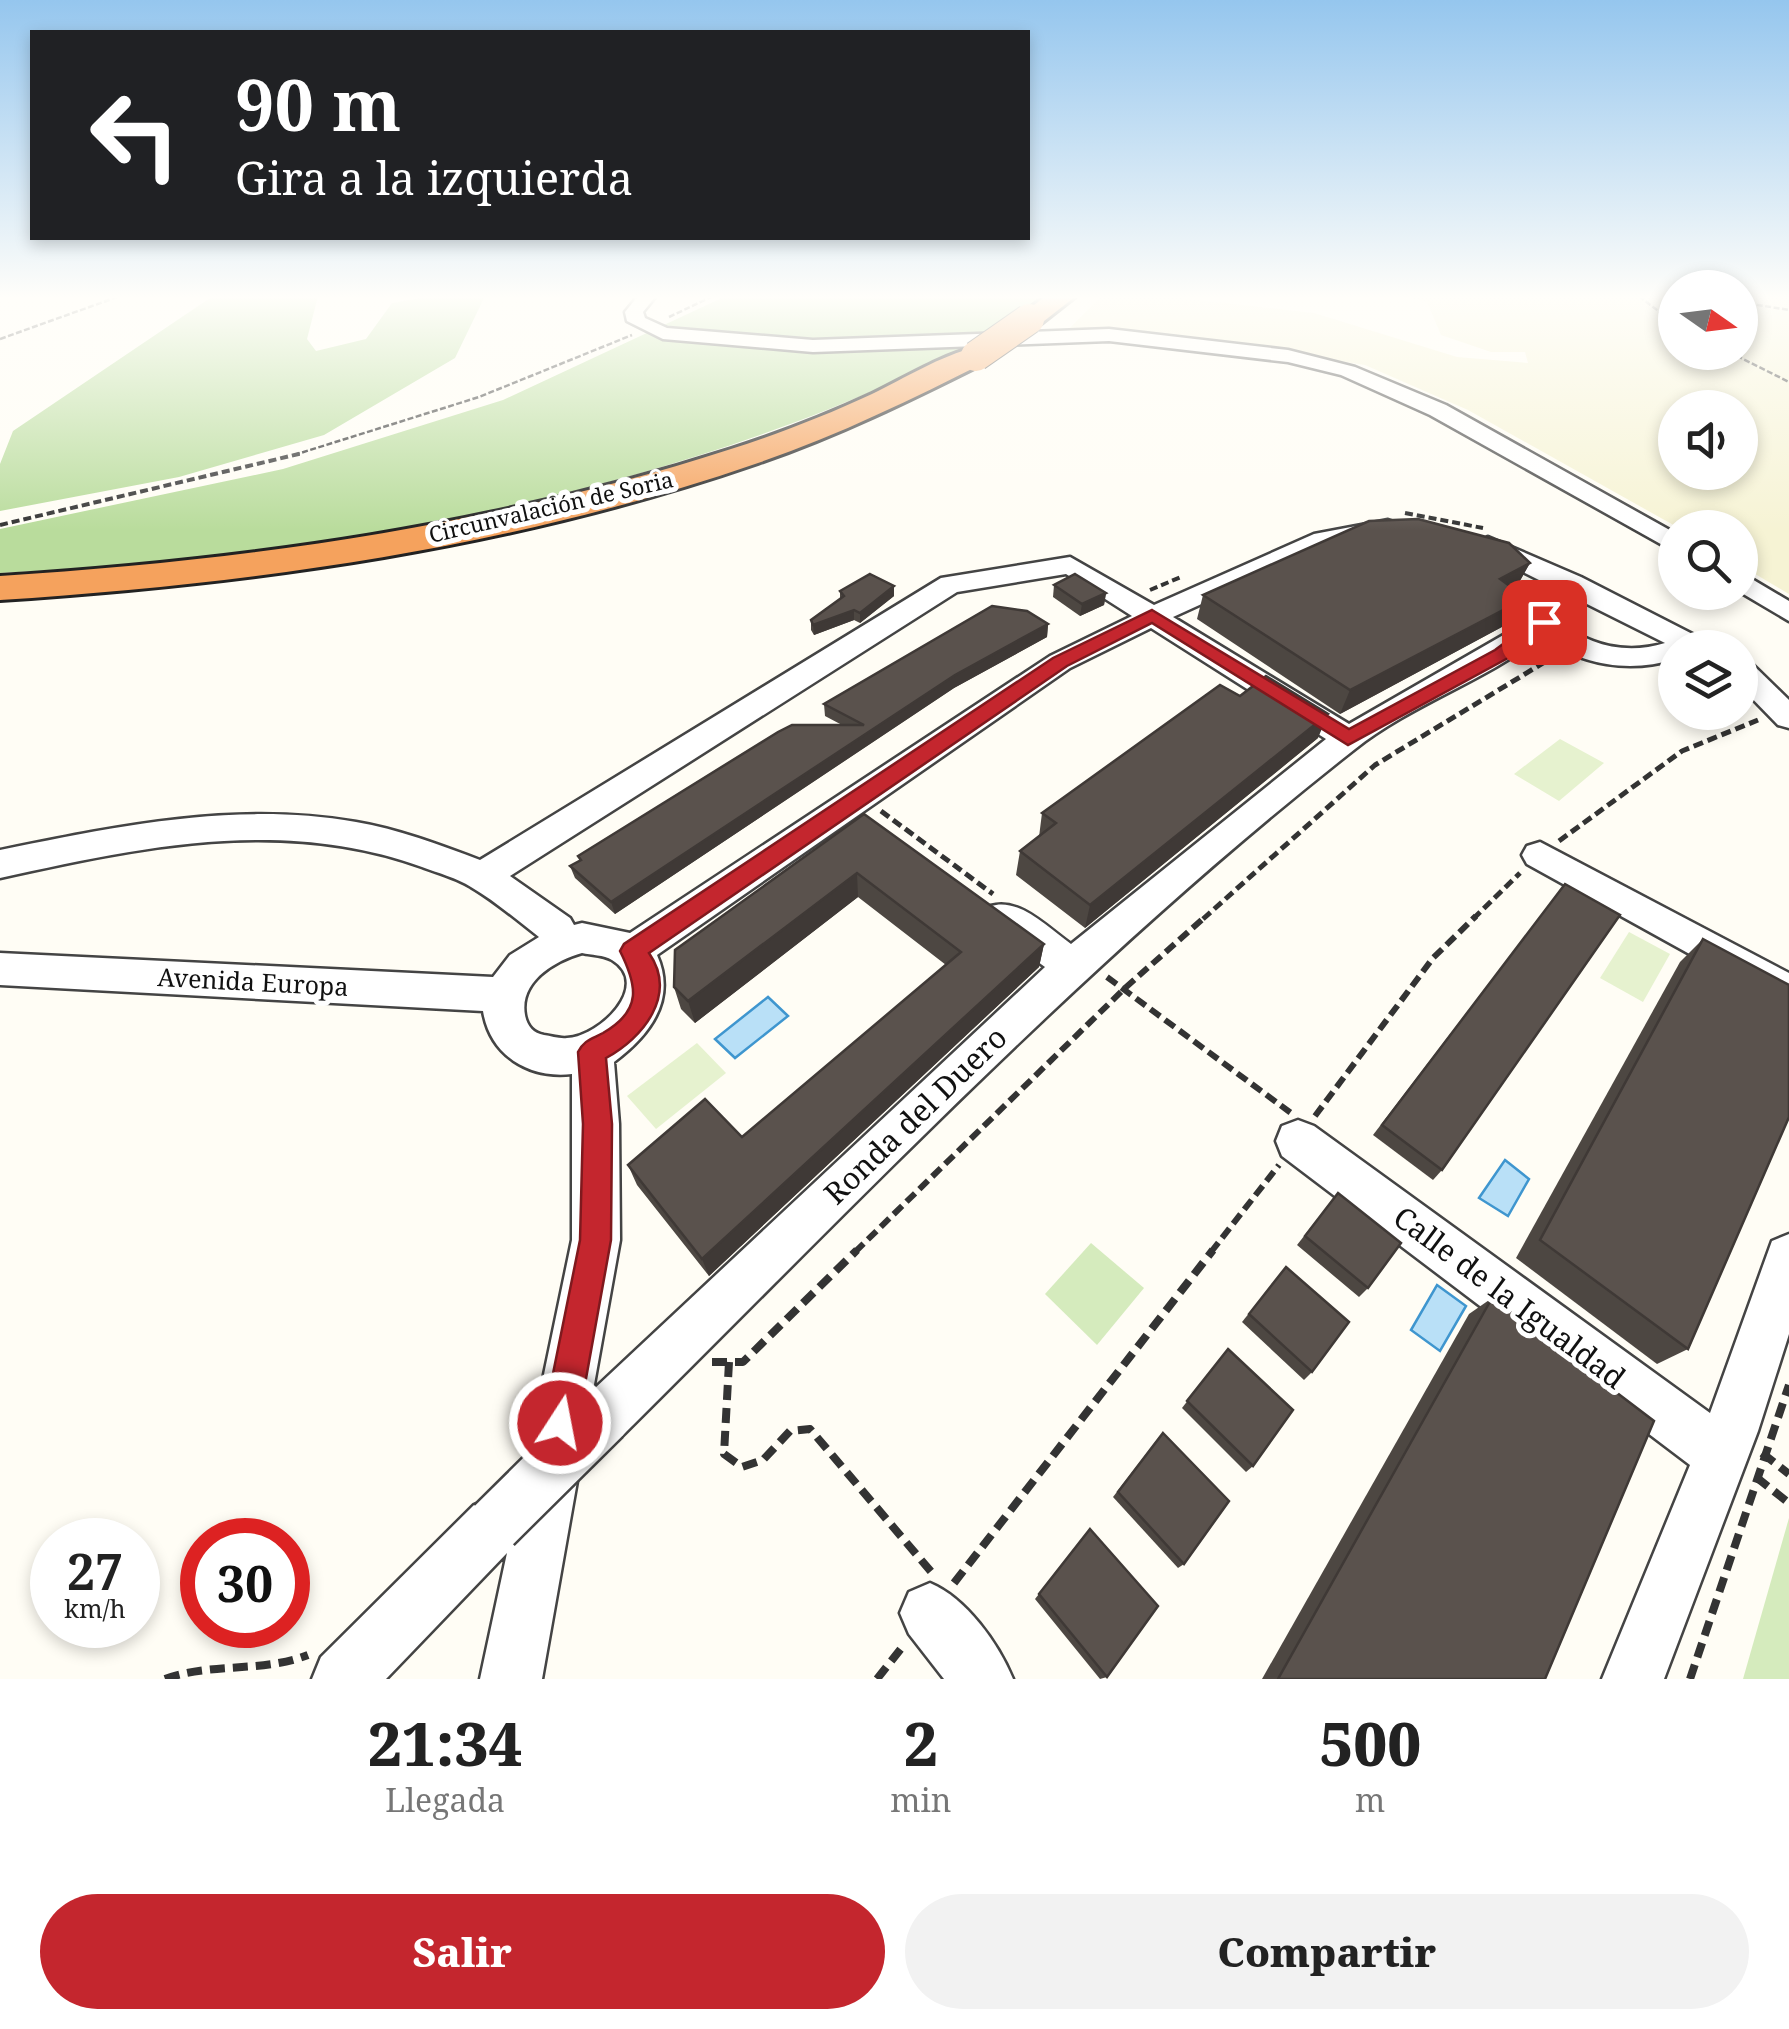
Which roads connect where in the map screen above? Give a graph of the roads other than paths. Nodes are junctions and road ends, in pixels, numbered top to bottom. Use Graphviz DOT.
graph roads {
  1 [pos="939,374"];
  2 [pos="1358,374"];
  3 [pos="1424,530"];
  4 [pos="1658,534"];
  5 [pos="1464,538"];
  6 [pos="1571,583"];
  7 [pos="0,588"];
  8 [pos="1758,592"];
  9 [pos="1789,613"];
  10 [pos="1152,616"];
  11 [pos="1544,622"];
  12 [pos="1658,632"];
  13 [pos="1658,653"];
  14 [pos="1758,687"];
  15 [pos="1785,714"];
  16 [pos="1348,738"];
  17 [pos="849,804"];
  18 [pos="879,826"];
  19 [pos="1540,855"];
  20 [pos="0,864"];
  21 [pos="483,876"];
  22 [pos="969,891"];
  23 [pos="562,942"];
  24 [pos="632,951"];
  25 [pos="1072,966"];
  26 [pos="0,969"];
  27 [pos="1789,992"];
  28 [pos="505,994"];
  29 [pos="592,1052"];
  30 [pos="1298,1141"];
  31 [pos="1789,1258"];
  32 [pos="1721,1454"];
  33 [pos="932,1594"];
  34 [pos="329,1664"];
  35 [pos="511,1679"];
  36 [pos="982,1679"];
  37 [pos="1633,1679"];
  1 -- 7 [label="highway, Circunvalación de Soria, bridge"];
  2 -- 4 [label="street"];
  3 -- 10 [label="street"];
  5 -- 6 [label="street"];
  6 -- 11 [label="street, Ronda del Duero"];
  6 -- 12 [label="street"];
  8 -- 9 [label="street"];
  10 -- 16 [label="street"];
  10 -- 17 [label="street"];
  10 -- 21 [label="street"];
  11 -- 13 [label="street"];
  11 -- 16 [label="street, Ronda del Duero"];
  14 -- 15 [label="street"];
  16 -- 25 [label="street, Ronda del Duero"];
  17 -- 18 [label="street"];
  17 -- 24 [label="street"];
  19 -- 27 [label="street"];
  20 -- 21 [label="street"];
  21 -- 23 [label="street"];
  22 -- 25 [label="street"];
  23 -- 24 [label="street"];
  23 -- 28 [label="street"];
  24 -- 29 [label="street"];
  25 -- 34 [label="street, Ronda del Duero, bridge"];
  26 -- 28 [label="street, Avenida Europa"];
  28 -- 29 [label="street"];
  29 -- 35 [label="street"];
  30 -- 32 [label="street, Calle de la Igualdad"];
  31 -- 32 [label="street"];
  32 -- 37 [label="street"];
  33 -- 36 [label="street"];
}
